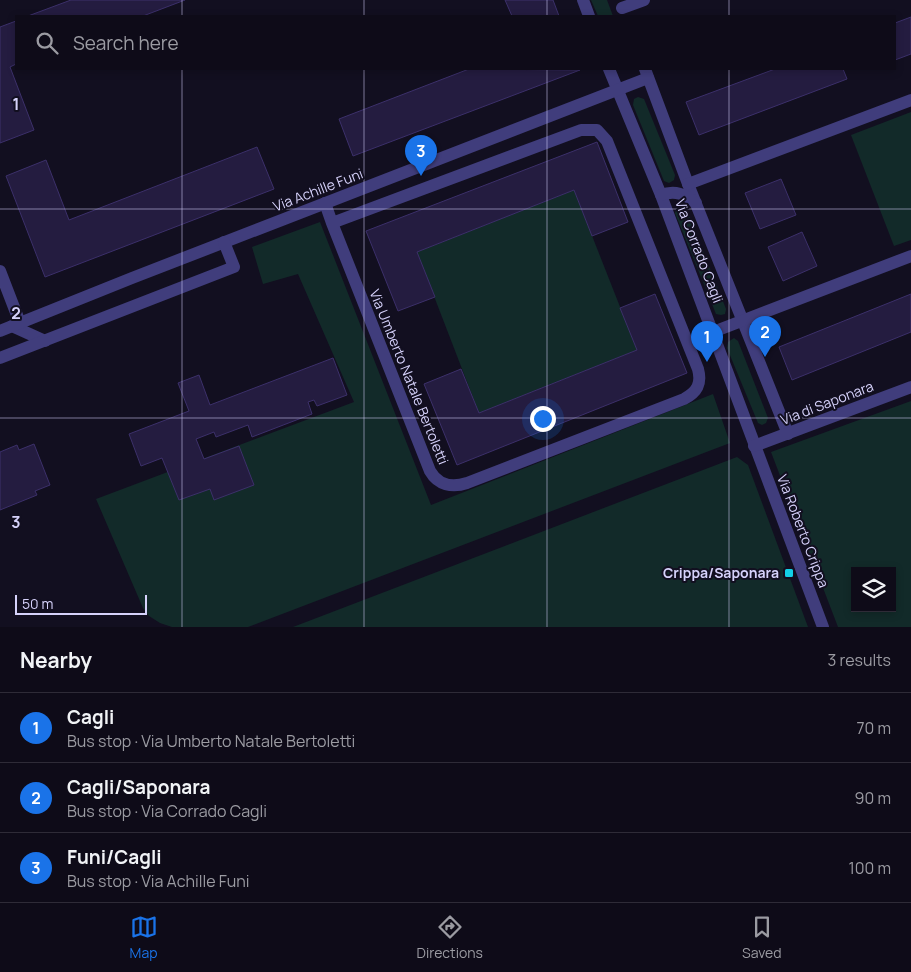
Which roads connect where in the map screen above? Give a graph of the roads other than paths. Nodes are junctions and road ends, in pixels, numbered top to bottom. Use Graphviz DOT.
graph roads {
  1 [pos="582,0"];
  2 [pos="644,0"];
  3 [pos="622,8"];
  4 [pos="589,15"];
  5 [pos="609,70"];
  6 [pos="646,73"];
  7 [pos="617,89"];
  8 [pos="911,100"];
  9 [pos="688,184"];
  10 [pos="661,195"];
  11 [pos="325,203"];
  12 [pos="696,203"];
  13 [pos="332,223"];
  14 [pos="224,242"];
  15 [pos="911,256"];
  16 [pos="0,271"];
  17 [pos="743,320"];
  18 [pos="7,329"];
  19 [pos="713,332"];
  20 [pos="45,341"];
  21 [pos="0,358"];
  22 [pos="911,387"];
  23 [pos="788,434"];
  24 [pos="754,446"];
  25 [pos="823,627"];
  1 -- 4 [label="street"];
  2 -- 3 [label="street"];
  5 -- 7 [label="street, Via Corrado Cagli"];
  6 -- 7 [label="street, Via Achille Funi"];
  6 -- 9 [label="street, Via Corrado Cagli"];
  7 -- 10 [label="street, Via Corrado Cagli"];
  7 -- 11 [label="street, Via Achille Funi"];
  8 -- 9 [label="street, Via Corrado Cagli"];
  9 -- 12 [label="street, Via Corrado Cagli"];
  10 -- 12 [label="street"];
  10 -- 19 [label="street, Via Corrado Cagli"];
  11 -- 13 [label="street, Via Umberto Natale Bertoletti"];
  11 -- 14 [label="street, Via Achille Funi"];
  12 -- 17 [label="street, Via Corrado Cagli"];
  13 -- 13 [label="street, Via Umberto Natale Bertoletti"];
  14 -- 18 [label="street, Via Achille Funi"];
  14 -- 20 [label="street"];
  15 -- 17 [label="street"];
  16 -- 18 [label="street"];
  17 -- 19 [label="street"];
  17 -- 23 [label="street, Via Corrado Cagli"];
  18 -- 20 [label="street"];
  19 -- 24 [label="street, Via Corrado Cagli"];
  20 -- 21 [label="street"];
  22 -- 23 [label="street, Via di Saponara"];
  23 -- 24 [label="street, Via di Saponara"];
  24 -- 25 [label="street, Via Roberto Crippa"];
}
